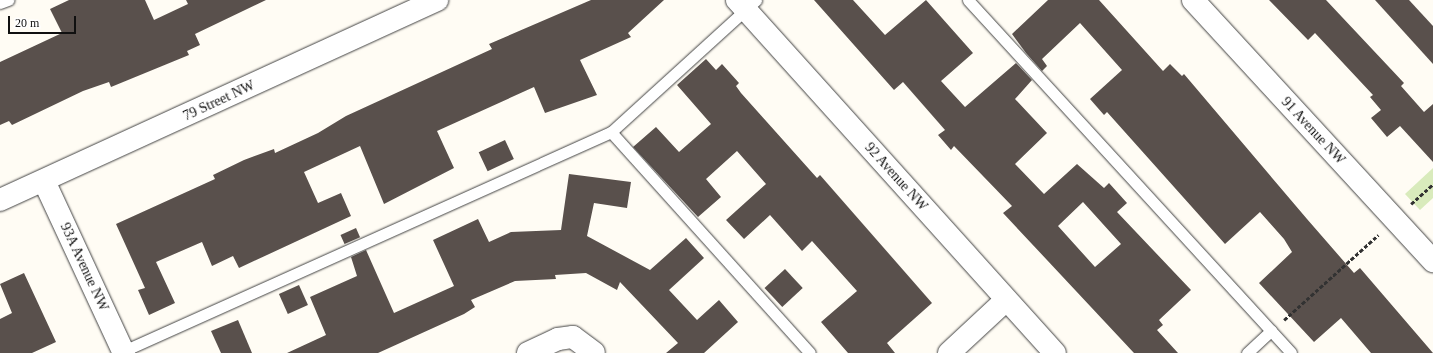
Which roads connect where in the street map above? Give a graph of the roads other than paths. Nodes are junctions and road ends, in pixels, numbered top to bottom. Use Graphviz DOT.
graph roads {
  1 [pos="8,0"];
  2 [pos="437,0"];
  3 [pos="968,0"];
  4 [pos="1193,0"];
  5 [pos="0,3"];
  6 [pos="746,3"];
  7 [pos="611,132"];
  8 [pos="44,181"];
  9 [pos="0,200"];
  10 [pos="1433,261"];
  11 [pos="1006,300"];
  12 [pos="1272,331"];
  13 [pos="122,352"];
  14 [pos="528,353"];
  15 [pos="594,353"];
  16 [pos="810,353"];
  17 [pos="949,353"];
  18 [pos="1055,353"];
  19 [pos="1247,353"];
  20 [pos="1291,353"];
  1 -- 5 [label="lane"];
  2 -- 8 [label="street, 79 Street NW"];
  3 -- 12 [label="lane"];
  4 -- 10 [label="street, 91 Avenue NW"];
  6 -- 7 [label="lane"];
  6 -- 11 [label="street, 92 Avenue NW"];
  7 -- 13 [label="lane"];
  7 -- 16 [label="lane"];
  8 -- 9 [label="street, 79 Street NW"];
  8 -- 13 [label="street, 93A Avenue NW"];
  11 -- 17 [label="street"];
  11 -- 18 [label="street, 92 Avenue NW"];
  12 -- 19 [label="lane"];
  12 -- 20 [label="lane"];
  14 -- 15 [label="street"];
}
